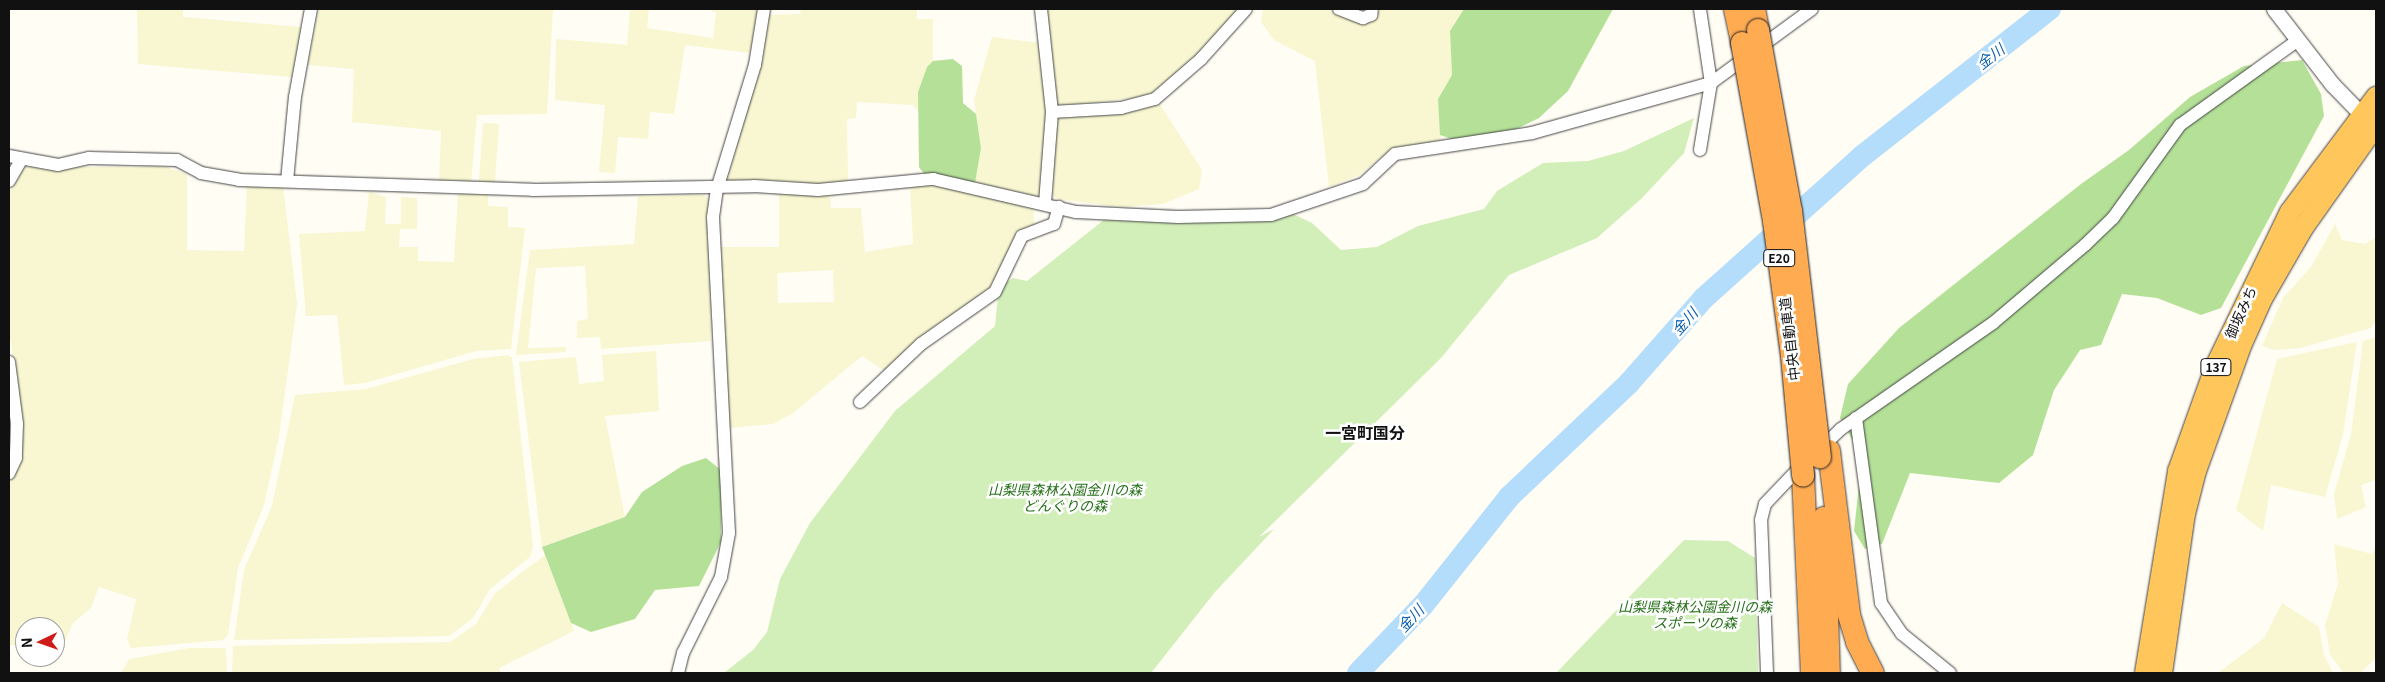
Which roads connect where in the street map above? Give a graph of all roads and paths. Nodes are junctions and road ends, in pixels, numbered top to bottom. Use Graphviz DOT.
graph roads {
  1 [pos="311,9"];
  2 [pos="764,9"];
  3 [pos="1041,9"];
  4 [pos="1246,9"];
  5 [pos="1339,9"];
  6 [pos="1372,9"];
  7 [pos="1700,9"];
  8 [pos="1734,9"];
  9 [pos="1812,9"];
  10 [pos="2274,9"];
  11 [pos="1792,15"];
  12 [pos="1751,27"];
  13 [pos="2297,41"];
  14 [pos="1711,83"];
  15 [pos="2376,97"];
  16 [pos="1052,112"];
  17 [pos="2372,124"];
  18 [pos="1700,150"];
  19 [pos="15,158"];
  20 [pos="9,181"];
  21 [pos="286,181"];
  22 [pos="717,189"];
  23 [pos="1045,202"];
  24 [pos="1059,207"];
  25 [pos="9,362"];
  26 [pos="860,402"];
  27 [pos="1856,418"];
  28 [pos="1825,454"];
  29 [pos="9,473"];
  30 [pos="1803,482"];
  31 [pos="678,673"];
  32 [pos="1767,673"];
  33 [pos="1802,673"];
  34 [pos="1812,673"];
  35 [pos="1829,673"];
  36 [pos="1872,673"];
  37 [pos="1950,673"];
  38 [pos="2145,673"];
  39 [pos="2162,673"];
  1 -- 21 [label="street"];
  2 -- 22 [label="street"];
  3 -- 16 [label="street"];
  4 -- 16 [label="street"];
  5 -- 6 [label="street"];
  7 -- 14 [label="street"];
  8 -- 12 [label="highway, 中央自動車道 / E20"];
  9 -- 11 [label="street"];
  10 -- 13 [label="street"];
  11 -- 14 [label="street"];
  12 -- 28 [label="highway, 中央自動車道 / E20, bridge"];
  12 -- 30 [label="highway, 中央自動車道 / E20, bridge"];
  13 -- 17 [label="street"];
  13 -- 27 [label="street"];
  14 -- 18 [label="street"];
  14 -- 24 [label="street"];
  15 -- 17 [label="highway, 御坂みち / 137"];
  16 -- 23 [label="street"];
  17 -- 38 [label="highway, 御坂みち / 137"];
  17 -- 39 [label="highway, 御坂みち / 137"];
  19 -- 20 [label="street"];
  19 -- 21 [label="street"];
  21 -- 22 [label="street"];
  22 -- 23 [label="street"];
  22 -- 31 [label="street"];
  23 -- 24 [label="street"];
  24 -- 26 [label="street"];
  25 -- 29 [label="street"];
  27 -- 32 [label="street"];
  27 -- 37 [label="street"];
  28 -- 35 [label="highway"];
  28 -- 36 [label="highway"];
  30 -- 33 [label="highway"];
  30 -- 34 [label="highway, 中央自動車道 / E20"];
}
